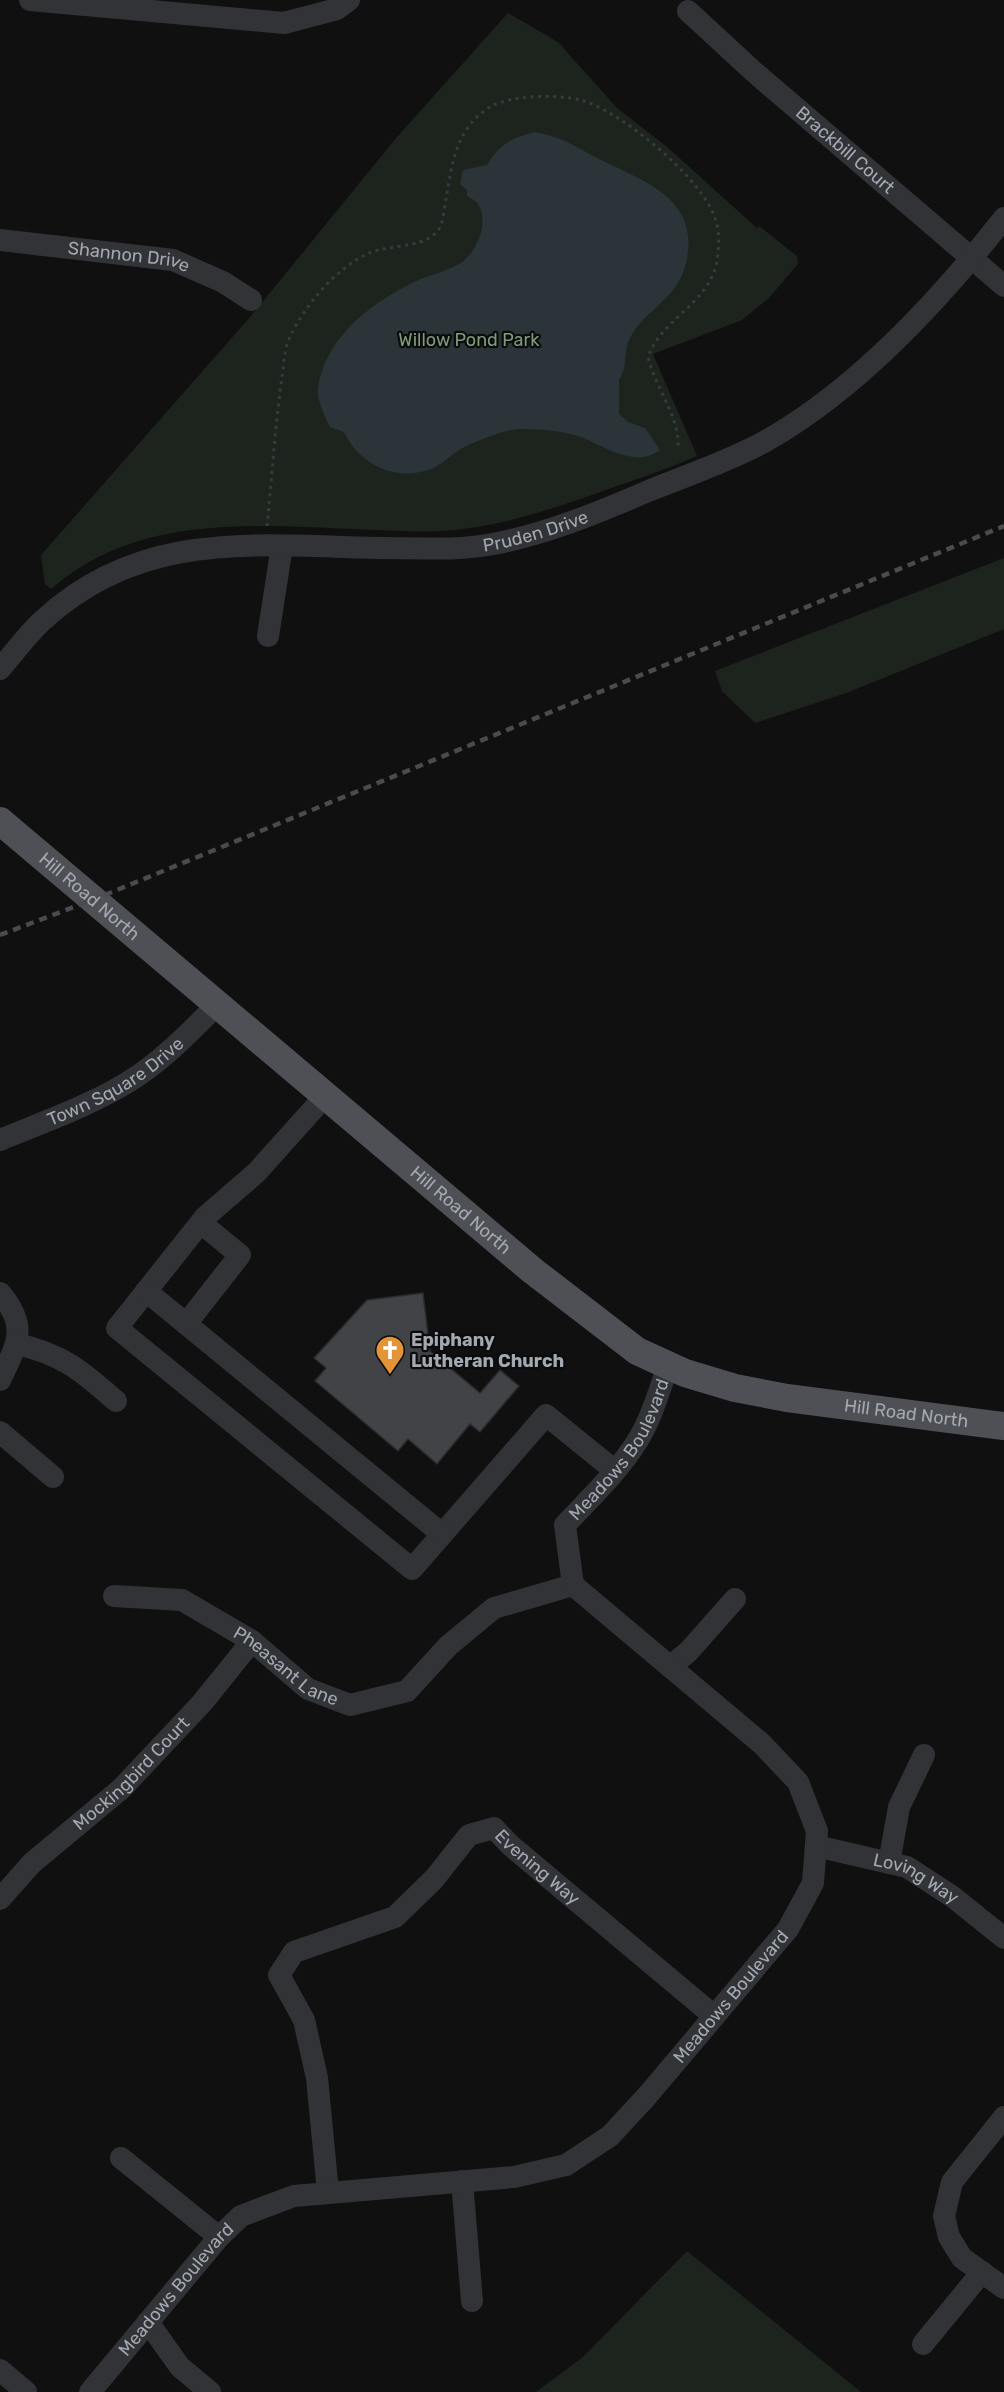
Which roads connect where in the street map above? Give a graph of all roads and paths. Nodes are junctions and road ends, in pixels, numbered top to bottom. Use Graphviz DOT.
graph roads {
  1 [pos="30,0"];
  2 [pos="349,0"];
  3 [pos="102,4"];
  4 [pos="688,11"];
  5 [pos="1004,218"];
  6 [pos="0,240"];
  7 [pos="973,258"];
  8 [pos="1004,286"];
  9 [pos="251,300"];
  10 [pos="678,448"];
  11 [pos="273,546"];
  12 [pos="268,636"];
  13 [pos="0,669"];
  14 [pos="0,821"];
  15 [pos="218,1004"];
  16 [pos="326,1095"];
  17 [pos="0,1140"];
  18 [pos="201,1222"];
  19 [pos="146,1291"];
  20 [pos="0,1293"];
  21 [pos="186,1324"];
  22 [pos="17,1344"];
  23 [pos="668,1366"];
  24 [pos="0,1380"];
  25 [pos="116,1401"];
  26 [pos="1004,1425"];
  27 [pos="0,1432"];
  28 [pos="614,1470"];
  29 [pos="53,1477"];
  30 [pos="442,1534"];
  31 [pos="573,1585"];
  32 [pos="114,1596"];
  33 [pos="735,1599"];
  34 [pos="252,1641"];
  35 [pos="670,1667"];
  36 [pos="924,1755"];
  37 [pos="816,1846"];
  38 [pos="889,1863"];
  39 [pos="0,1899"];
  40 [pos="1004,1938"];
  41 [pos="714,2016"];
  42 [pos="1004,2117"];
  43 [pos="121,2158"];
  44 [pos="462,2181"];
  45 [pos="328,2192"];
  46 [pos="219,2237"];
  47 [pos="982,2272"];
  48 [pos="1004,2288"];
  49 [pos="472,2301"];
  50 [pos="148,2322"];
  51 [pos="923,2344"];
  52 [pos="0,2370"];
  53 [pos="27,2392"];
  54 [pos="90,2392"];
  55 [pos="210,2392"];
  1 -- 3 [label="street"];
  2 -- 3 [label="street"];
  4 -- 7 [label="street, Brackbill Court"];
  5 -- 7 [label="street, Pruden Drive"];
  6 -- 9 [label="street, Shannon Drive"];
  7 -- 8 [label="street, Brackbill Court"];
  7 -- 11 [label="street, Pruden Drive"];
  10 -- 11 [label="path"];
  11 -- 12 [label="street"];
  11 -- 13 [label="street, Pruden Drive"];
  14 -- 15 [label="main road, Hill Road North"];
  15 -- 16 [label="main road, Hill Road North"];
  15 -- 17 [label="street, Town Square Drive"];
  16 -- 18 [label="street"];
  16 -- 23 [label="main road, Hill Road North"];
  18 -- 19 [label="street"];
  18 -- 21 [label="street"];
  19 -- 21 [label="street"];
  19 -- 30 [label="street"];
  20 -- 22 [label="street"];
  21 -- 30 [label="street"];
  22 -- 24 [label="street"];
  22 -- 25 [label="street"];
  23 -- 26 [label="main road, Hill Road North"];
  23 -- 28 [label="street, Meadows Boulevard"];
  27 -- 29 [label="street"];
  28 -- 30 [label="street"];
  28 -- 31 [label="street, Meadows Boulevard"];
  31 -- 34 [label="street, Pheasant Lane"];
  31 -- 35 [label="street, Meadows Boulevard"];
  32 -- 34 [label="street, Pheasant Lane"];
  33 -- 35 [label="street"];
  34 -- 39 [label="street, Mockingbird Court"];
  35 -- 37 [label="street, Meadows Boulevard"];
  36 -- 38 [label="street"];
  37 -- 38 [label="street, Loving Way"];
  37 -- 41 [label="street, Meadows Boulevard"];
  38 -- 40 [label="street, Loving Way"];
  41 -- 44 [label="street, Meadows Boulevard"];
  41 -- 45 [label="street, Evening Way"];
  42 -- 47 [label="street"];
  43 -- 46 [label="street"];
  44 -- 45 [label="street, Meadows Boulevard"];
  44 -- 49 [label="street"];
  45 -- 46 [label="street, Meadows Boulevard"];
  46 -- 50 [label="street, Meadows Boulevard"];
  47 -- 48 [label="street"];
  47 -- 51 [label="street"];
  50 -- 54 [label="street, Meadows Boulevard"];
  50 -- 55 [label="street"];
  52 -- 53 [label="street"];
}
